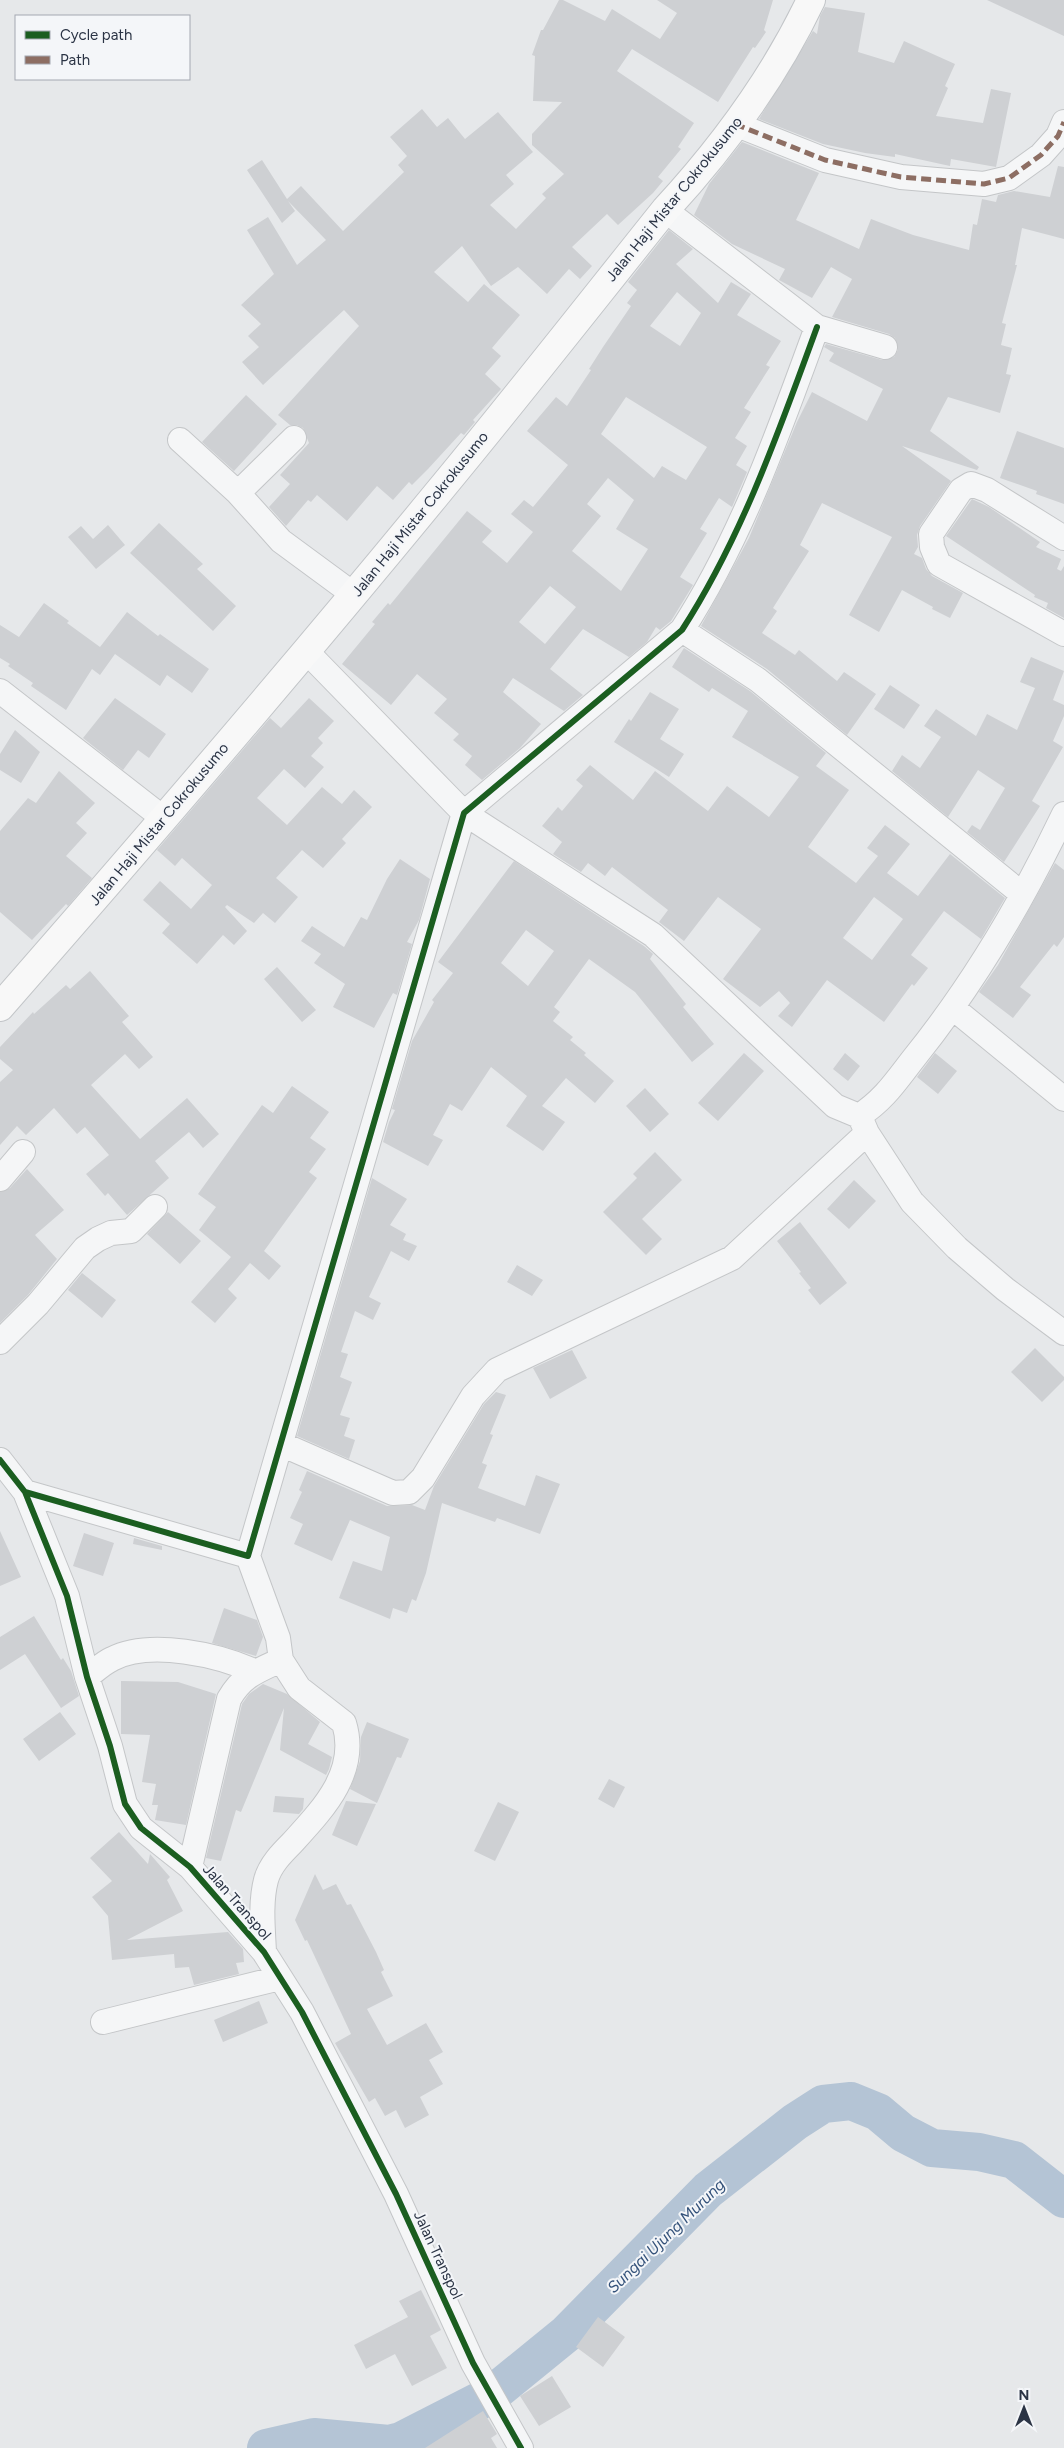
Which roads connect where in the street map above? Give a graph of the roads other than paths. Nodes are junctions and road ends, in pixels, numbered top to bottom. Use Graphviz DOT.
graph roads {
  1 [pos="811,0"];
  2 [pos="1064,122"];
  3 [pos="735,124"];
  4 [pos="665,210"];
  5 [pos="817,327"];
  6 [pos="885,347"];
  7 [pos="294,438"];
  8 [pos="180,440"];
  9 [pos="238,493"];
  10 [pos="1064,538"];
  11 [pos="353,594"];
  12 [pos="682,630"];
  13 [pos="1064,634"];
  14 [pos="306,651"];
  15 [pos="0,691"];
  16 [pos="464,812"];
  17 [pos="1064,814"];
  18 [pos="163,818"];
  19 [pos="1022,894"];
  20 [pos="0,1007"];
  21 [pos="953,1008"];
  22 [pos="1064,1099"];
  23 [pos="863,1124"];
  24 [pos="23,1152"];
  25 [pos="0,1179"];
  26 [pos="155,1207"];
  27 [pos="1064,1332"];
  28 [pos="0,1342"];
  29 [pos="281,1444"];
  30 [pos="0,1460"];
  31 [pos="25,1492"];
  32 [pos="248,1556"];
  33 [pos="281,1660"];
  34 [pos="256,1672"];
  35 [pos="86,1677"];
  36 [pos="190,1867"];
  37 [pos="264,1952"];
  38 [pos="280,1978"];
  39 [pos="103,2022"];
  40 [pos="521,2448"];
  1 -- 3 [label="main road, Jalan Haji Mistar Cokrokusumo"];
  2 -- 3 [label="street"];
  3 -- 4 [label="main road, Jalan Haji Mistar Cokrokusumo"];
  4 -- 5 [label="street"];
  4 -- 11 [label="main road, Jalan Haji Mistar Cokrokusumo"];
  5 -- 6 [label="street"];
  5 -- 12 [label="street"];
  7 -- 9 [label="street"];
  8 -- 9 [label="street"];
  9 -- 11 [label="street"];
  10 -- 13 [label="street"];
  11 -- 14 [label="main road, Jalan Haji Mistar Cokrokusumo"];
  12 -- 16 [label="street"];
  12 -- 19 [label="street"];
  14 -- 16 [label="street"];
  14 -- 18 [label="main road, Jalan Haji Mistar Cokrokusumo"];
  15 -- 18 [label="street"];
  16 -- 23 [label="street"];
  16 -- 29 [label="street"];
  17 -- 19 [label="street"];
  18 -- 20 [label="main road, Jalan Haji Mistar Cokrokusumo"];
  19 -- 21 [label="street"];
  21 -- 22 [label="street"];
  21 -- 23 [label="street"];
  23 -- 27 [label="street"];
  23 -- 29 [label="street"];
  24 -- 25 [label="street"];
  26 -- 28 [label="street"];
  29 -- 32 [label="street"];
  30 -- 31 [label="street, Jalan Transpol"];
  31 -- 32 [label="street"];
  31 -- 35 [label="street, Jalan Transpol"];
  32 -- 33 [label="street"];
  33 -- 34 [label="street"];
  33 -- 37 [label="street"];
  34 -- 35 [label="street"];
  34 -- 36 [label="street"];
  35 -- 36 [label="street, Jalan Transpol"];
  36 -- 37 [label="street, Jalan Transpol"];
  37 -- 38 [label="street, Jalan Transpol"];
  38 -- 39 [label="street"];
  38 -- 40 [label="street, Jalan Transpol"];
}
